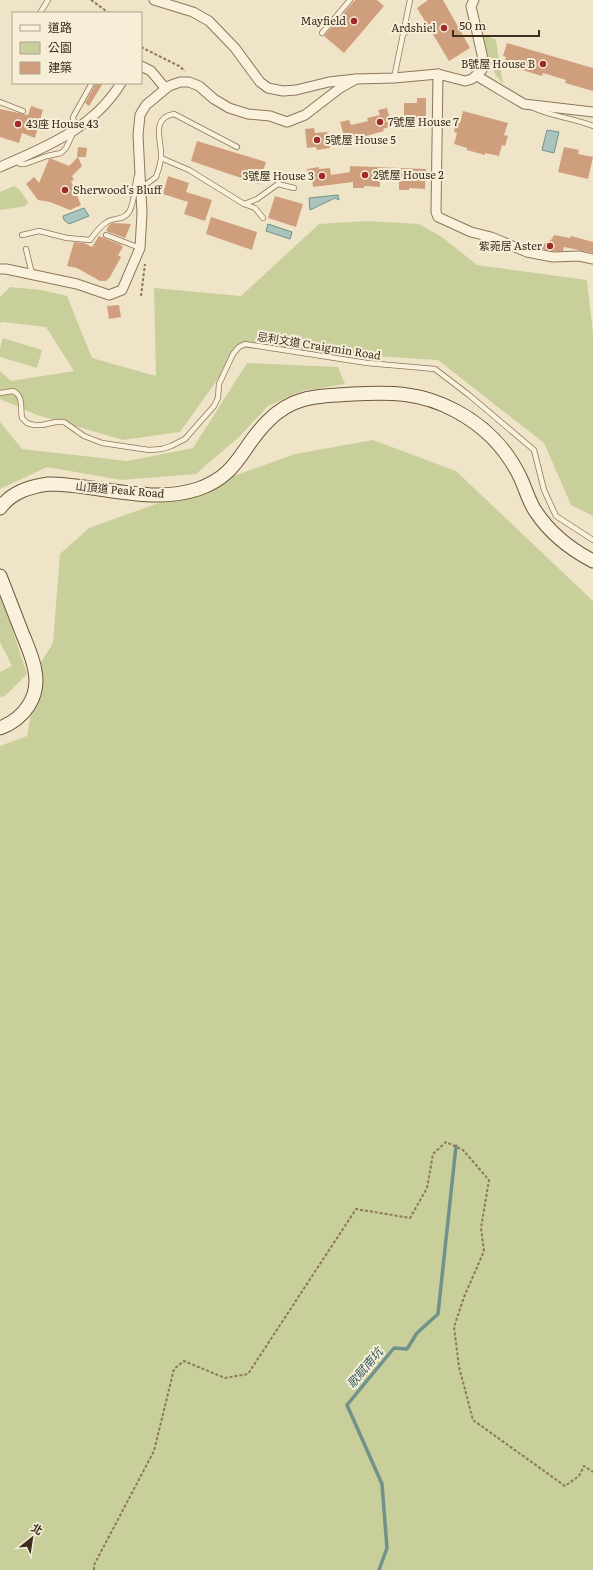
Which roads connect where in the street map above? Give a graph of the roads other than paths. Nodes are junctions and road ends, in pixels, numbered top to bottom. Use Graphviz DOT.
graph roads {
  1 [pos="48,0"];
  2 [pos="154,0"];
  3 [pos="350,0"];
  4 [pos="410,0"];
  5 [pos="471,2"];
  6 [pos="41,12"];
  7 [pos="417,26"];
  8 [pos="322,33"];
  9 [pos="403,34"];
  10 [pos="142,66"];
  11 [pos="438,74"];
  12 [pos="477,76"];
  13 [pos="394,78"];
  14 [pos="356,79"];
  15 [pos="91,84"];
  16 [pos="120,84"];
  17 [pos="165,88"];
  18 [pos="0,102"];
  19 [pos="524,104"];
  20 [pos="23,111"];
  21 [pos="593,112"];
  22 [pos="593,126"];
  23 [pos="75,129"];
  24 [pos="237,147"];
  25 [pos="161,158"];
  26 [pos="0,166"];
  27 [pos="140,168"];
  28 [pos="141,188"];
  29 [pos="294,188"];
  30 [pos="244,204"];
  31 [pos="263,218"];
  32 [pos="22,235"];
  33 [pos="106,235"];
  34 [pos="140,248"];
  35 [pos="26,249"];
  36 [pos="593,259"];
  37 [pos="0,269"];
  38 [pos="32,274"];
  39 [pos="0,393"];
  40 [pos="0,508"];
  41 [pos="593,540"];
  42 [pos="593,560"];
  43 [pos="0,576"];
  44 [pos="0,728"];
  1 -- 6 [label="lane"];
  2 -- 14 [label="street"];
  3 -- 8 [label="lane"];
  4 -- 9 [label="lane"];
  5 -- 12 [label="street"];
  7 -- 9 [label="lane"];
  9 -- 13 [label="lane"];
  10 -- 17 [label="street"];
  11 -- 12 [label="street"];
  11 -- 13 [label="street"];
  11 -- 36 [label="street"];
  12 -- 19 [label="street"];
  13 -- 14 [label="street"];
  14 -- 17 [label="street"];
  15 -- 23 [label="lane"];
  16 -- 23 [label="street"];
  17 -- 27 [label="street"];
  18 -- 20 [label="lane"];
  19 -- 21 [label="street"];
  19 -- 22 [label="lane"];
  23 -- 26 [label="street"];
  24 -- 25 [label="lane"];
  25 -- 28 [label="lane"];
  25 -- 30 [label="lane"];
  27 -- 28 [label="street"];
  27 -- 32 [label="lane"];
  28 -- 34 [label="street"];
  29 -- 30 [label="lane"];
  30 -- 31 [label="lane"];
  33 -- 34 [label="lane"];
  34 -- 38 [label="street"];
  35 -- 38 [label="lane"];
  37 -- 38 [label="street"];
  39 -- 41 [label="lane, 忌利文道 Craigmin Road"];
  40 -- 42 [label="main road, 山頂道 Peak Road"];
  43 -- 44 [label="main road"];
}
